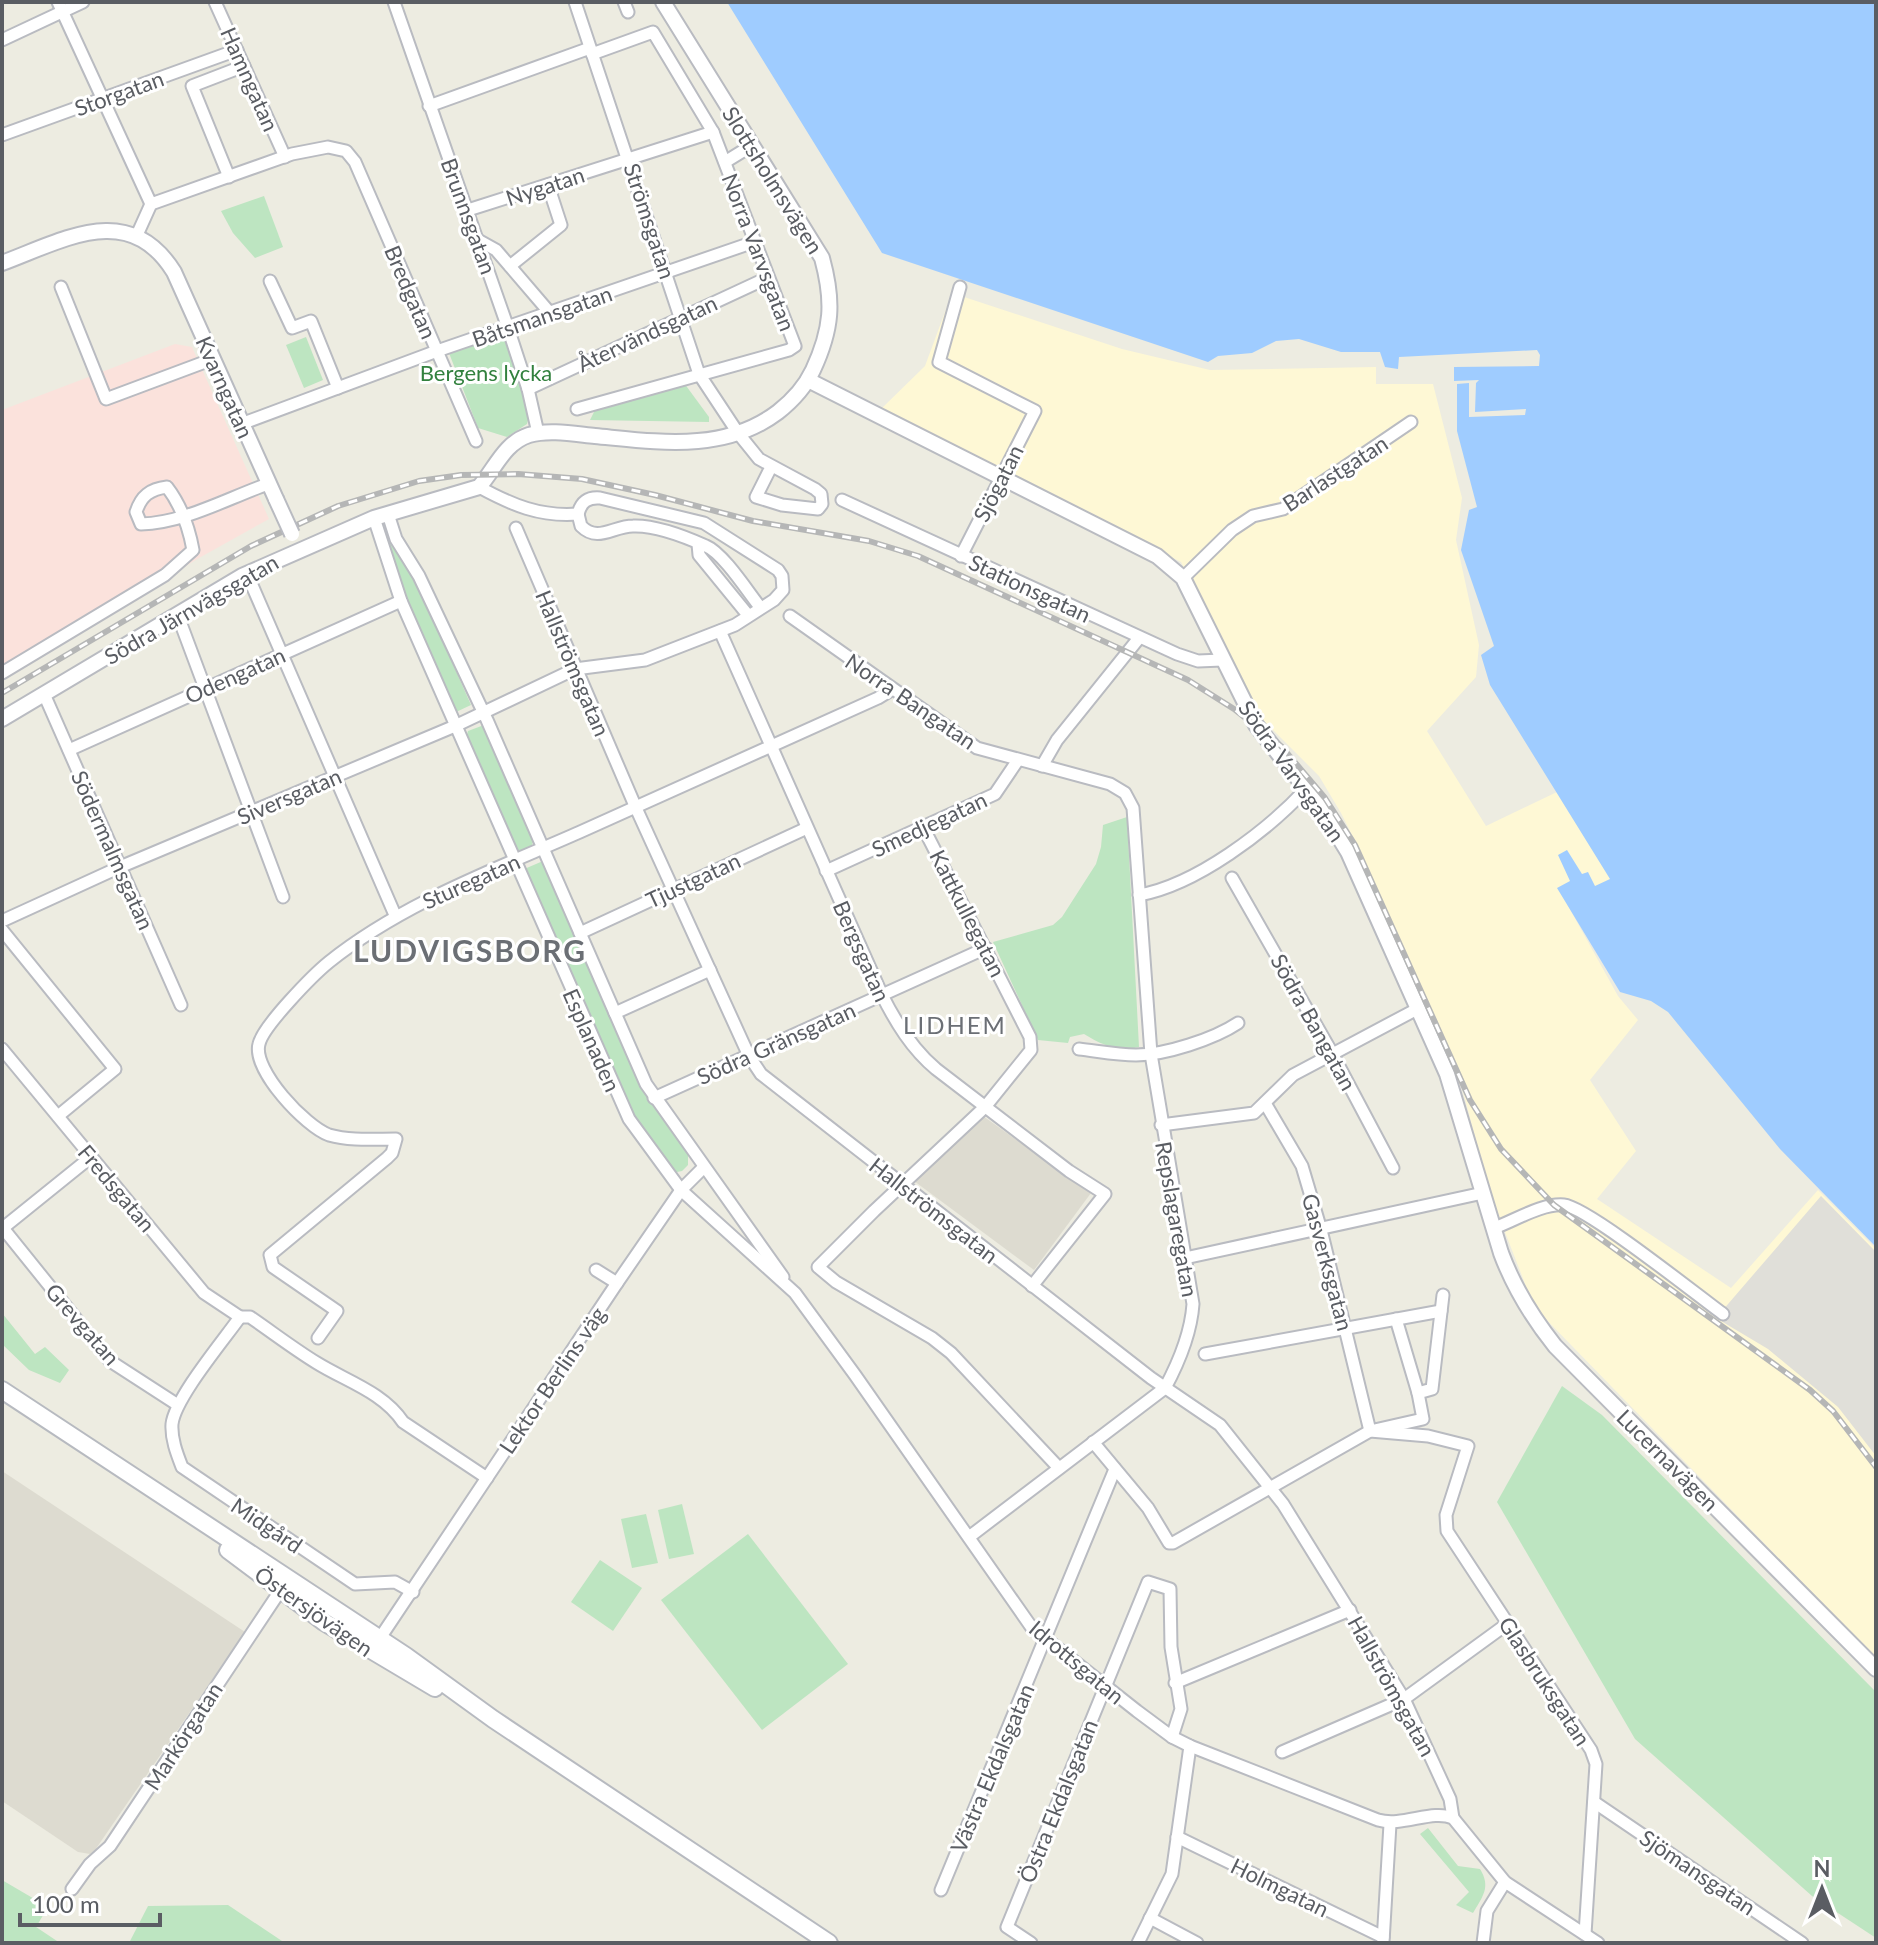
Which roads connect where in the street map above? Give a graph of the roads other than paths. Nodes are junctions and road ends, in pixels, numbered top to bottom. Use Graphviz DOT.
graph roads {
  1 [pos="83,2"];
  2 [pos="215,2"];
  3 [pos="394,2"];
  4 [pos="575,2"];
  5 [pos="663,2"];
  6 [pos="60,7"];
  7 [pos="2,40"];
  8 [pos="237,50"];
  9 [pos="591,51"];
  10 [pos="244,66"];
  11 [pos="101,99"];
  12 [pos="429,106"];
  13 [pos="713,132"];
  14 [pos="2,135"];
  15 [pos="751,146"];
  16 [pos="285,157"];
  17 [pos="629,159"];
  18 [pos="725,162"];
  19 [pos="229,177"];
  20 [pos="548,185"];
  21 [pos="151,204"];
  22 [pos="468,210"];
  23 [pos="137,235"];
  24 [pos="478,240"];
  25 [pos="754,242"];
  26 [pos="2,263"];
  27 [pos="510,266"];
  28 [pos="666,272"];
  29 [pos="767,278"];
  30 [pos="270,281"];
  31 [pos="61,287"];
  32 [pos="960,287"];
  33 [pos="550,313"];
  34 [pos="681,317"];
  35 [pos="508,328"];
  36 [pos="437,351"];
  37 [pos="213,359"];
  38 [pos="699,374"];
  39 [pos="808,380"];
  40 [pos="338,388"];
  41 [pos="528,389"];
  42 [pos="577,409"];
  43 [pos="1411,422"];
  44 [pos="241,424"];
  45 [pos="538,433"];
  46 [pos="738,433"];
  47 [pos="476,441"];
  48 [pos="771,467"];
  49 [pos="1001,476"];
  50 [pos="268,484"];
  51 [pos="479,487"];
  52 [pos="842,500"];
  53 [pos="578,514"];
  54 [pos="381,516"];
  55 [pos="516,528"];
  56 [pos="698,544"];
  57 [pos="299,549"];
  58 [pos="961,556"];
  59 [pos="1183,578"];
  60 [pos="251,583"];
  61 [pos="401,601"];
  62 [pos="760,607"];
  63 [pos="748,615"];
  64 [pos="790,616"];
  65 [pos="181,624"];
  66 [pos="720,631"];
  67 [pos="1139,638"];
  68 [pos="283,655"];
  69 [pos="1222,660"];
  70 [pos="575,669"];
  71 [pos="2,673"];
  72 [pos="205,688"];
  73 [pos="891,690"];
  74 [pos="44,694"];
  75 [pos="483,712"];
  76 [pos="2,719"];
  77 [pos="455,726"];
  78 [pos="771,746"];
  79 [pos="69,750"];
  80 [pos="1018,760"];
  81 [pos="1042,766"];
  82 [pos="335,777"];
  83 [pos="1306,789"];
  84 [pos="636,808"];
  85 [pos="251,812"];
  86 [pos="923,827"];
  87 [pos="807,828"];
  88 [pos="543,849"];
  89 [pos="515,861"];
  90 [pos="120,867"];
  91 [pos="826,871"];
  92 [pos="1232,878"];
  93 [pos="674,889"];
  94 [pos="1139,895"];
  95 [pos="283,897"];
  96 [pos="395,915"];
  97 [pos="2,921"];
  98 [pos="2,930"];
  99 [pos="580,933"];
  100 [pos="986,948"];
  101 [pos="710,970"];
  102 [pos="882,995"];
  103 [pos="181,1005"];
  104 [pos="1419,1008"];
  105 [pos="615,1013"];
  106 [pos="1238,1023"];
  107 [pos="2,1049"];
  108 [pos="1079,1049"];
  109 [pos="1332,1053"];
  110 [pos="1151,1054"];
  111 [pos="749,1056"];
  112 [pos="654,1098"];
  113 [pos="1265,1103"];
  114 [pos="985,1107"];
  115 [pos="58,1116"];
  116 [pos="1161,1125"];
  117 [pos="91,1157"];
  118 [pos="704,1167"];
  119 [pos="1393,1168"];
  120 [pos="901,1185"];
  121 [pos="681,1190"];
  122 [pos="1483,1193"];
  123 [pos="2,1228"];
  124 [pos="1494,1228"];
  125 [pos="1321,1230"];
  126 [pos="1185,1258"];
  127 [pos="596,1270"];
  128 [pos="617,1283"];
  129 [pos="1032,1286"];
  130 [pos="794,1292"];
  131 [pos="1443,1295"];
  132 [pos="1441,1311"];
  133 [pos="1723,1314"];
  134 [pos="240,1317"];
  135 [pos="1396,1319"];
  136 [pos="1345,1328"];
  137 [pos="318,1338"];
  138 [pos="1205,1354"];
  139 [pos="1165,1388"];
  140 [pos="2,1390"];
  141 [pos="1418,1393"];
  142 [pos="178,1405"];
  143 [pos="1370,1431"];
  144 [pos="1093,1442"];
  145 [pos="466,1465"];
  146 [pos="1059,1468"];
  147 [pos="1115,1469"];
  148 [pos="487,1478"];
  149 [pos="1272,1488"];
  150 [pos="969,1537"];
  151 [pos="284,1584"];
  152 [pos="413,1592"];
  153 [pos="1350,1610"];
  154 [pos="1507,1624"];
  155 [pos="1046,1639"];
  156 [pos="375,1645"];
  157 [pos="1876,1669"];
  158 [pos="1175,1683"];
  159 [pos="1105,1685"];
  160 [pos="1404,1699"];
  161 [pos="1172,1737"];
  162 [pos="1190,1746"];
  163 [pos="1282,1752"];
  164 [pos="1594,1802"];
  165 [pos="1453,1818"];
  166 [pos="1390,1824"];
  167 [pos="1177,1837"];
  168 [pos="1505,1882"];
  169 [pos="72,1889"];
  170 [pos="941,1890"];
  171 [pos="1150,1918"];
  172 [pos="1585,1934"];
  173 [pos="1783,1938"];
  174 [pos="1383,1940"];
  175 [pos="829,1943"];
  176 [pos="1031,1943"];
  177 [pos="1138,1943"];
  178 [pos="1197,1943"];
  179 [pos="1483,1943"];
  180 [pos="1598,1943"];
  181 [pos="1802,1943"];
  1 -- 6 [label="street"];
  2 -- 8 [label="street, Hamngatan"];
  3 -- 12 [label="street, Brunnsgatan"];
  4 -- 9 [label="street, Strömsgatan"];
  5 -- 15 [label="street, Slottsholmsvägen"];
  6 -- 7 [label="street"];
  6 -- 11 [label="street"];
  8 -- 10 [label="street, Hamngatan"];
  8 -- 11 [label="street, Storgatan"];
  9 -- 12 [label="street"];
  9 -- 13 [label="street, Norra Varvsgatan"];
  9 -- 17 [label="street, Strömsgatan"];
  10 -- 16 [label="street, Hamngatan"];
  10 -- 19 [label="street"];
  11 -- 14 [label="street, Storgatan"];
  11 -- 21 [label="street"];
  12 -- 22 [label="street, Brunnsgatan"];
  13 -- 17 [label="street, Nygatan"];
  13 -- 18 [label="street, Norra Varvsgatan"];
  15 -- 18 [label="street"];
  15 -- 39 [label="street, Slottsholmsvägen"];
  16 -- 19 [label="street"];
  16 -- 36 [label="street, Bredgatan"];
  17 -- 20 [label="street, Nygatan"];
  17 -- 28 [label="street, Strömsgatan"];
  18 -- 25 [label="street, Norra Varvsgatan"];
  19 -- 21 [label="street"];
  20 -- 22 [label="street, Nygatan"];
  20 -- 27 [label="street"];
  21 -- 23 [label="street"];
  22 -- 24 [label="street, Brunnsgatan"];
  23 -- 26 [label="street"];
  23 -- 37 [label="street, Kvarngatan"];
  24 -- 27 [label="street"];
  24 -- 35 [label="street, Brunnsgatan"];
  25 -- 28 [label="street, Båtsmansgatan"];
  25 -- 29 [label="street, Norra Varvsgatan"];
  27 -- 33 [label="street"];
  28 -- 33 [label="street, Båtsmansgatan"];
  28 -- 34 [label="street, Strömsgatan"];
  29 -- 34 [label="street, Återvändsgatan"];
  29 -- 38 [label="street, Norra Varvsgatan"];
  30 -- 40 [label="street"];
  31 -- 37 [label="street"];
  32 -- 49 [label="street, Sjögatan"];
  33 -- 35 [label="street, Båtsmansgatan"];
  34 -- 38 [label="street, Strömsgatan"];
  34 -- 41 [label="street, Återvändsgatan"];
  35 -- 36 [label="street, Båtsmansgatan"];
  35 -- 41 [label="street, Brunnsgatan"];
  36 -- 40 [label="street, Båtsmansgatan"];
  36 -- 47 [label="street, Bredgatan"];
  37 -- 44 [label="street, Kvarngatan"];
  38 -- 42 [label="street"];
  38 -- 46 [label="street, Strömsgatan"];
  39 -- 46 [label="street, Slottsholmsvägen"];
  39 -- 49 [label="street, Södra Varvsgatan"];
  40 -- 44 [label="street, Båtsmansgatan"];
  41 -- 45 [label="street, Brunnsgatan"];
  43 -- 59 [label="street, Barlastgatan"];
  44 -- 50 [label="street, Kvarngatan"];
  45 -- 46 [label="street, Slottsholmsvägen"];
  45 -- 51 [label="street"];
  46 -- 48 [label="street"];
  48 -- 48 [label="street"];
  49 -- 58 [label="street, Sjögatan"];
  49 -- 59 [label="street, Södra Varvsgatan"];
  50 -- 57 [label="street, Kvarngatan, bridge"];
  50 -- 71 [label="street"];
  51 -- 53 [label="street"];
  51 -- 54 [label="street, Södra Järnvägsgatan"];
  52 -- 58 [label="street, Stationsgatan"];
  53 -- 56 [label="street"];
  53 -- 62 [label="street, Siversgatan"];
  54 -- 57 [label="street, Södra Järnvägsgatan"];
  54 -- 61 [label="street, Esplanaden"];
  54 -- 75 [label="street, Esplanaden"];
  55 -- 70 [label="street, Hallströmsgatan"];
  56 -- 62 [label="street"];
  56 -- 63 [label="street"];
  57 -- 74 [label="street, Södra Järnvägsgatan"];
  58 -- 67 [label="street, Stationsgatan"];
  59 -- 69 [label="street, Södra Varvsgatan"];
  60 -- 68 [label="street"];
  61 -- 68 [label="street, Odengatan"];
  61 -- 77 [label="street, Esplanaden"];
  62 -- 63 [label="street, Siversgatan"];
  63 -- 66 [label="street, Siversgatan"];
  64 -- 73 [label="street, Norra Bangatan"];
  65 -- 72 [label="street"];
  66 -- 70 [label="street, Siversgatan"];
  66 -- 78 [label="street, Bergsgatan"];
  67 -- 69 [label="street, Stationsgatan"];
  67 -- 81 [label="street"];
  68 -- 72 [label="street, Odengatan"];
  68 -- 82 [label="street"];
  69 -- 83 [label="street, Södra Varvsgatan"];
  70 -- 75 [label="street, Siversgatan"];
  70 -- 84 [label="street, Hallströmsgatan"];
  72 -- 79 [label="street, Odengatan"];
  72 -- 85 [label="street"];
  73 -- 78 [label="street, Sturegatan"];
  73 -- 80 [label="street, Norra Bangatan"];
  74 -- 76 [label="street, Södra Järnvägsgatan"];
  74 -- 79 [label="street, Södermalmsgatan"];
  75 -- 77 [label="street, Siversgatan"];
  75 -- 88 [label="street, Esplanaden"];
  77 -- 82 [label="street, Siversgatan"];
  77 -- 89 [label="street, Esplanaden"];
  78 -- 84 [label="street, Sturegatan"];
  78 -- 87 [label="street, Bergsgatan"];
  79 -- 90 [label="street, Södermalmsgatan"];
  80 -- 81 [label="street, Norra Bangatan"];
  80 -- 86 [label="street, Smedjegatan"];
  81 -- 94 [label="street, Norra Bangatan"];
  82 -- 85 [label="street, Siversgatan"];
  82 -- 96 [label="street"];
  83 -- 94 [label="street"];
  83 -- 104 [label="street, Södra Varvsgatan"];
  84 -- 88 [label="street, Sturegatan"];
  84 -- 93 [label="street, Hallströmsgatan"];
  85 -- 90 [label="street, Siversgatan"];
  85 -- 95 [label="street"];
  86 -- 91 [label="street, Smedjegatan"];
  86 -- 100 [label="street, Kattkullegatan"];
  87 -- 91 [label="street, Bergsgatan"];
  87 -- 93 [label="street, Tjustgatan"];
  88 -- 89 [label="street, Sturegatan"];
  88 -- 99 [label="street, Esplanaden"];
  89 -- 96 [label="street, Sturegatan"];
  89 -- 121 [label="street, Esplanaden"];
  90 -- 97 [label="street, Siversgatan"];
  90 -- 103 [label="street, Södermalmsgatan"];
  91 -- 102 [label="street, Bergsgatan"];
  92 -- 109 [label="street, Södra Bangatan"];
  93 -- 99 [label="street, Tjustgatan"];
  93 -- 101 [label="street, Hallströmsgatan"];
  94 -- 110 [label="street, Repslagaregatan"];
  96 -- 137 [label="street, Sturegatan"];
  98 -- 115 [label="street"];
  99 -- 105 [label="street, Esplanaden"];
  100 -- 102 [label="street, Södra Gränsgatan"];
  100 -- 114 [label="street, Kattkullegatan"];
  101 -- 105 [label="street"];
  101 -- 111 [label="street, Hallströmsgatan"];
  102 -- 111 [label="street, Södra Gränsgatan"];
  102 -- 114 [label="street, Bergsgatan"];
  104 -- 109 [label="street"];
  104 -- 122 [label="street, Södra Varvsgatan"];
  105 -- 112 [label="street, Esplanaden"];
  106 -- 110 [label="street"];
  107 -- 115 [label="street, Fredsgatan"];
  108 -- 110 [label="street"];
  109 -- 113 [label="street"];
  109 -- 119 [label="street, Södra Bangatan"];
  110 -- 116 [label="street, Repslagaregatan"];
  111 -- 112 [label="street, Södra Gränsgatan"];
  111 -- 120 [label="street, Hallströmsgatan"];
  112 -- 118 [label="street, Esplanaden"];
  113 -- 116 [label="street"];
  113 -- 125 [label="street, Gasverksgatan"];
  114 -- 120 [label="street"];
  114 -- 129 [label="street, Bergsgatan"];
  115 -- 117 [label="street, Fredsgatan"];
  116 -- 126 [label="street, Repslagaregatan"];
  117 -- 123 [label="street"];
  117 -- 134 [label="street, Fredsgatan"];
  118 -- 121 [label="street, Lektor Berlins väg"];
  118 -- 130 [label="street, Esplanaden"];
  120 -- 129 [label="street, Hallströmsgatan"];
  120 -- 146 [label="street"];
  121 -- 128 [label="street, Lektor Berlins väg"];
  121 -- 130 [label="street, Esplanaden"];
  122 -- 124 [label="street, Södra Varvsgatan"];
  122 -- 125 [label="street"];
  123 -- 142 [label="street, Grevgatan"];
  124 -- 133 [label="street"];
  124 -- 157 [label="street, Lucernavägen"];
  125 -- 126 [label="street"];
  125 -- 136 [label="street, Gasverksgatan"];
  126 -- 139 [label="street, Repslagaregatan"];
  127 -- 128 [label="street, Lektor Berlins väg"];
  128 -- 148 [label="street, Lektor Berlins väg"];
  129 -- 139 [label="street, Hallströmsgatan"];
  130 -- 150 [label="street, Idrottsgatan"];
  131 -- 132 [label="street"];
  132 -- 135 [label="street"];
  132 -- 141 [label="street"];
  134 -- 142 [label="street"];
  134 -- 145 [label="street, Fredsgatan"];
  135 -- 136 [label="street"];
  135 -- 141 [label="street"];
  136 -- 138 [label="street"];
  136 -- 143 [label="street, Gasverksgatan"];
  139 -- 144 [label="street, Repslagaregatan"];
  139 -- 149 [label="street, Hallströmsgatan"];
  140 -- 151 [label="main road, Östersjövägen"];
  141 -- 143 [label="street"];
  142 -- 152 [label="street, Midgård"];
  143 -- 149 [label="street"];
  143 -- 154 [label="street, Glasbruksgatan"];
  144 -- 146 [label="street, Repslagaregatan"];
  144 -- 147 [label="street"];
  145 -- 148 [label="street, Lektor Berlins väg"];
  146 -- 150 [label="street, Repslagaregatan"];
  147 -- 149 [label="street"];
  147 -- 155 [label="street, Västra Ekdalsgatan"];
  148 -- 152 [label="street, Lektor Berlins väg"];
  149 -- 153 [label="street, Hallströmsgatan"];
  150 -- 155 [label="street, Idrottsgatan"];
  151 -- 156 [label="main road, Östersjövägen"];
  151 -- 169 [label="street, Markörgatan"];
  152 -- 156 [label="street, Lektor Berlins väg"];
  153 -- 158 [label="street"];
  153 -- 160 [label="street, Hallströmsgatan"];
  154 -- 160 [label="street"];
  154 -- 164 [label="street, Glasbruksgatan"];
  155 -- 159 [label="street, Idrottsgatan"];
  155 -- 170 [label="street, Västra Ekdalsgatan"];
  156 -- 175 [label="main road, Östersjövägen"];
  158 -- 159 [label="street, Östra Ekdalsgatan"];
  158 -- 161 [label="street"];
  159 -- 161 [label="street, Idrottsgatan"];
  159 -- 176 [label="street, Östra Ekdalsgatan"];
  160 -- 163 [label="street"];
  160 -- 165 [label="street, Hallströmsgatan"];
  161 -- 162 [label="street, Idrottsgatan"];
  162 -- 166 [label="street, Idrottsgatan"];
  162 -- 167 [label="street"];
  164 -- 172 [label="street, Glasbruksgatan"];
  164 -- 173 [label="street, Sjömansgatan"];
  165 -- 166 [label="street"];
  165 -- 168 [label="street"];
  166 -- 174 [label="street"];
  167 -- 171 [label="street"];
  167 -- 174 [label="street, Holmgatan"];
  168 -- 172 [label="street"];
  168 -- 179 [label="street"];
  171 -- 177 [label="street"];
  171 -- 178 [label="street"];
  172 -- 180 [label="street"];
  173 -- 181 [label="street, Sjömansgatan"];
}
